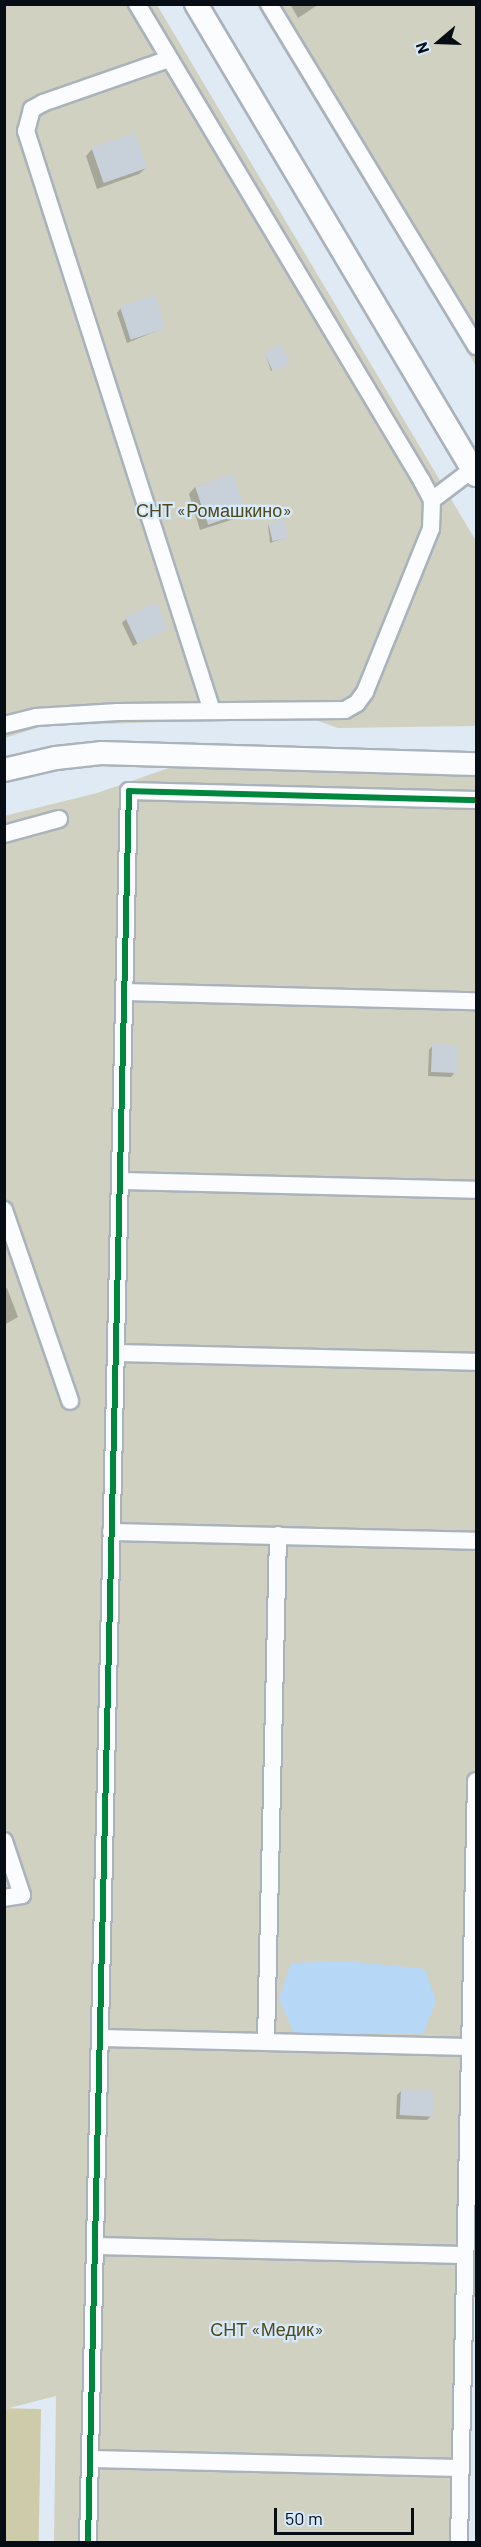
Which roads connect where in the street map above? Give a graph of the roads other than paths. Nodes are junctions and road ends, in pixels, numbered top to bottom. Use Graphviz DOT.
graph roads {
  1 [pos="137,4"];
  2 [pos="196,4"];
  3 [pos="269,4"];
  4 [pos="169,59"];
  5 [pos="477,346"];
  6 [pos="475,472"];
  7 [pos="432,500"];
  8 [pos="211,708"];
  9 [pos="4,725"];
  10 [pos="477,764"];
  11 [pos="4,770"];
  12 [pos="477,800"];
  13 [pos="58,819"];
  14 [pos="4,834"];
  15 [pos="124,992"];
  16 [pos="477,1000"];
  17 [pos="120,1181"];
  18 [pos="477,1190"];
  19 [pos="4,1210"];
  20 [pos="116,1353"];
  21 [pos="477,1362"];
  22 [pos="70,1401"];
  23 [pos="111,1532"];
  24 [pos="278,1535"];
  25 [pos="477,1541"];
  26 [pos="477,1780"];
  27 [pos="4,1841"];
  28 [pos="4,1898"];
  29 [pos="100,2038"];
  30 [pos="266,2041"];
  31 [pos="470,2047"];
  32 [pos="95,2246"];
  33 [pos="465,2255"];
  34 [pos="90,2459"];
  35 [pos="460,2468"];
  36 [pos="88,2542"];
  37 [pos="459,2542"];
  1 -- 4 [label="street"];
  2 -- 6 [label="street"];
  3 -- 5 [label="street"];
  4 -- 7 [label="street"];
  4 -- 8 [label="street"];
  6 -- 7 [label="street"];
  7 -- 8 [label="street"];
  8 -- 9 [label="street"];
  10 -- 11 [label="street"];
  12 -- 15 [label="street"];
  13 -- 14 [label="street"];
  15 -- 16 [label="street"];
  15 -- 17 [label="street"];
  17 -- 18 [label="street"];
  17 -- 20 [label="street"];
  19 -- 22 [label="street"];
  20 -- 21 [label="street"];
  20 -- 23 [label="street"];
  23 -- 24 [label="street"];
  23 -- 29 [label="street"];
  24 -- 25 [label="street"];
  24 -- 30 [label="street"];
  26 -- 31 [label="street"];
  27 -- 28 [label="street"];
  29 -- 30 [label="street"];
  29 -- 32 [label="street"];
  30 -- 31 [label="street"];
  31 -- 33 [label="street"];
  32 -- 33 [label="street"];
  32 -- 34 [label="street"];
  33 -- 35 [label="street"];
  34 -- 35 [label="street"];
  34 -- 36 [label="street"];
  35 -- 37 [label="street"];
}
